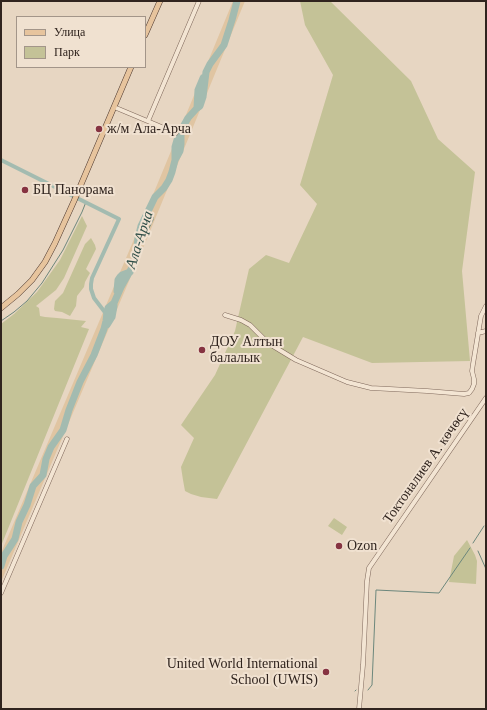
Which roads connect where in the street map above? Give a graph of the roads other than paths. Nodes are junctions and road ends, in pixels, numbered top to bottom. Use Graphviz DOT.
graph roads {
  1 [pos="160,1"];
  2 [pos="199,1"];
  3 [pos="146,33"];
  4 [pos="131,68"];
  5 [pos="114,107"];
  6 [pos="148,121"];
  7 [pos="176,133"];
  8 [pos="486,306"];
  9 [pos="1,308"];
  10 [pos="225,315"];
  11 [pos="486,331"];
  12 [pos="478,333"];
  13 [pos="486,398"];
  14 [pos="486,404"];
  15 [pos="481,406"];
  16 [pos="67,439"];
  17 [pos="1,593"];
  18 [pos="359,709"];
  1 -- 3 [label="main road"];
  2 -- 6 [label="street"];
  4 -- 5 [label="main road"];
  5 -- 6 [label="street"];
  5 -- 9 [label="main road"];
  6 -- 7 [label="street"];
  8 -- 12 [label="street"];
  10 -- 12 [label="street"];
  11 -- 12 [label="street"];
  13 -- 15 [label="street, Токтоналиев А. көчөсү"];
  14 -- 15 [label="street"];
  15 -- 18 [label="street, Токтоналиев А. көчөсү"];
  16 -- 17 [label="street"];
}
